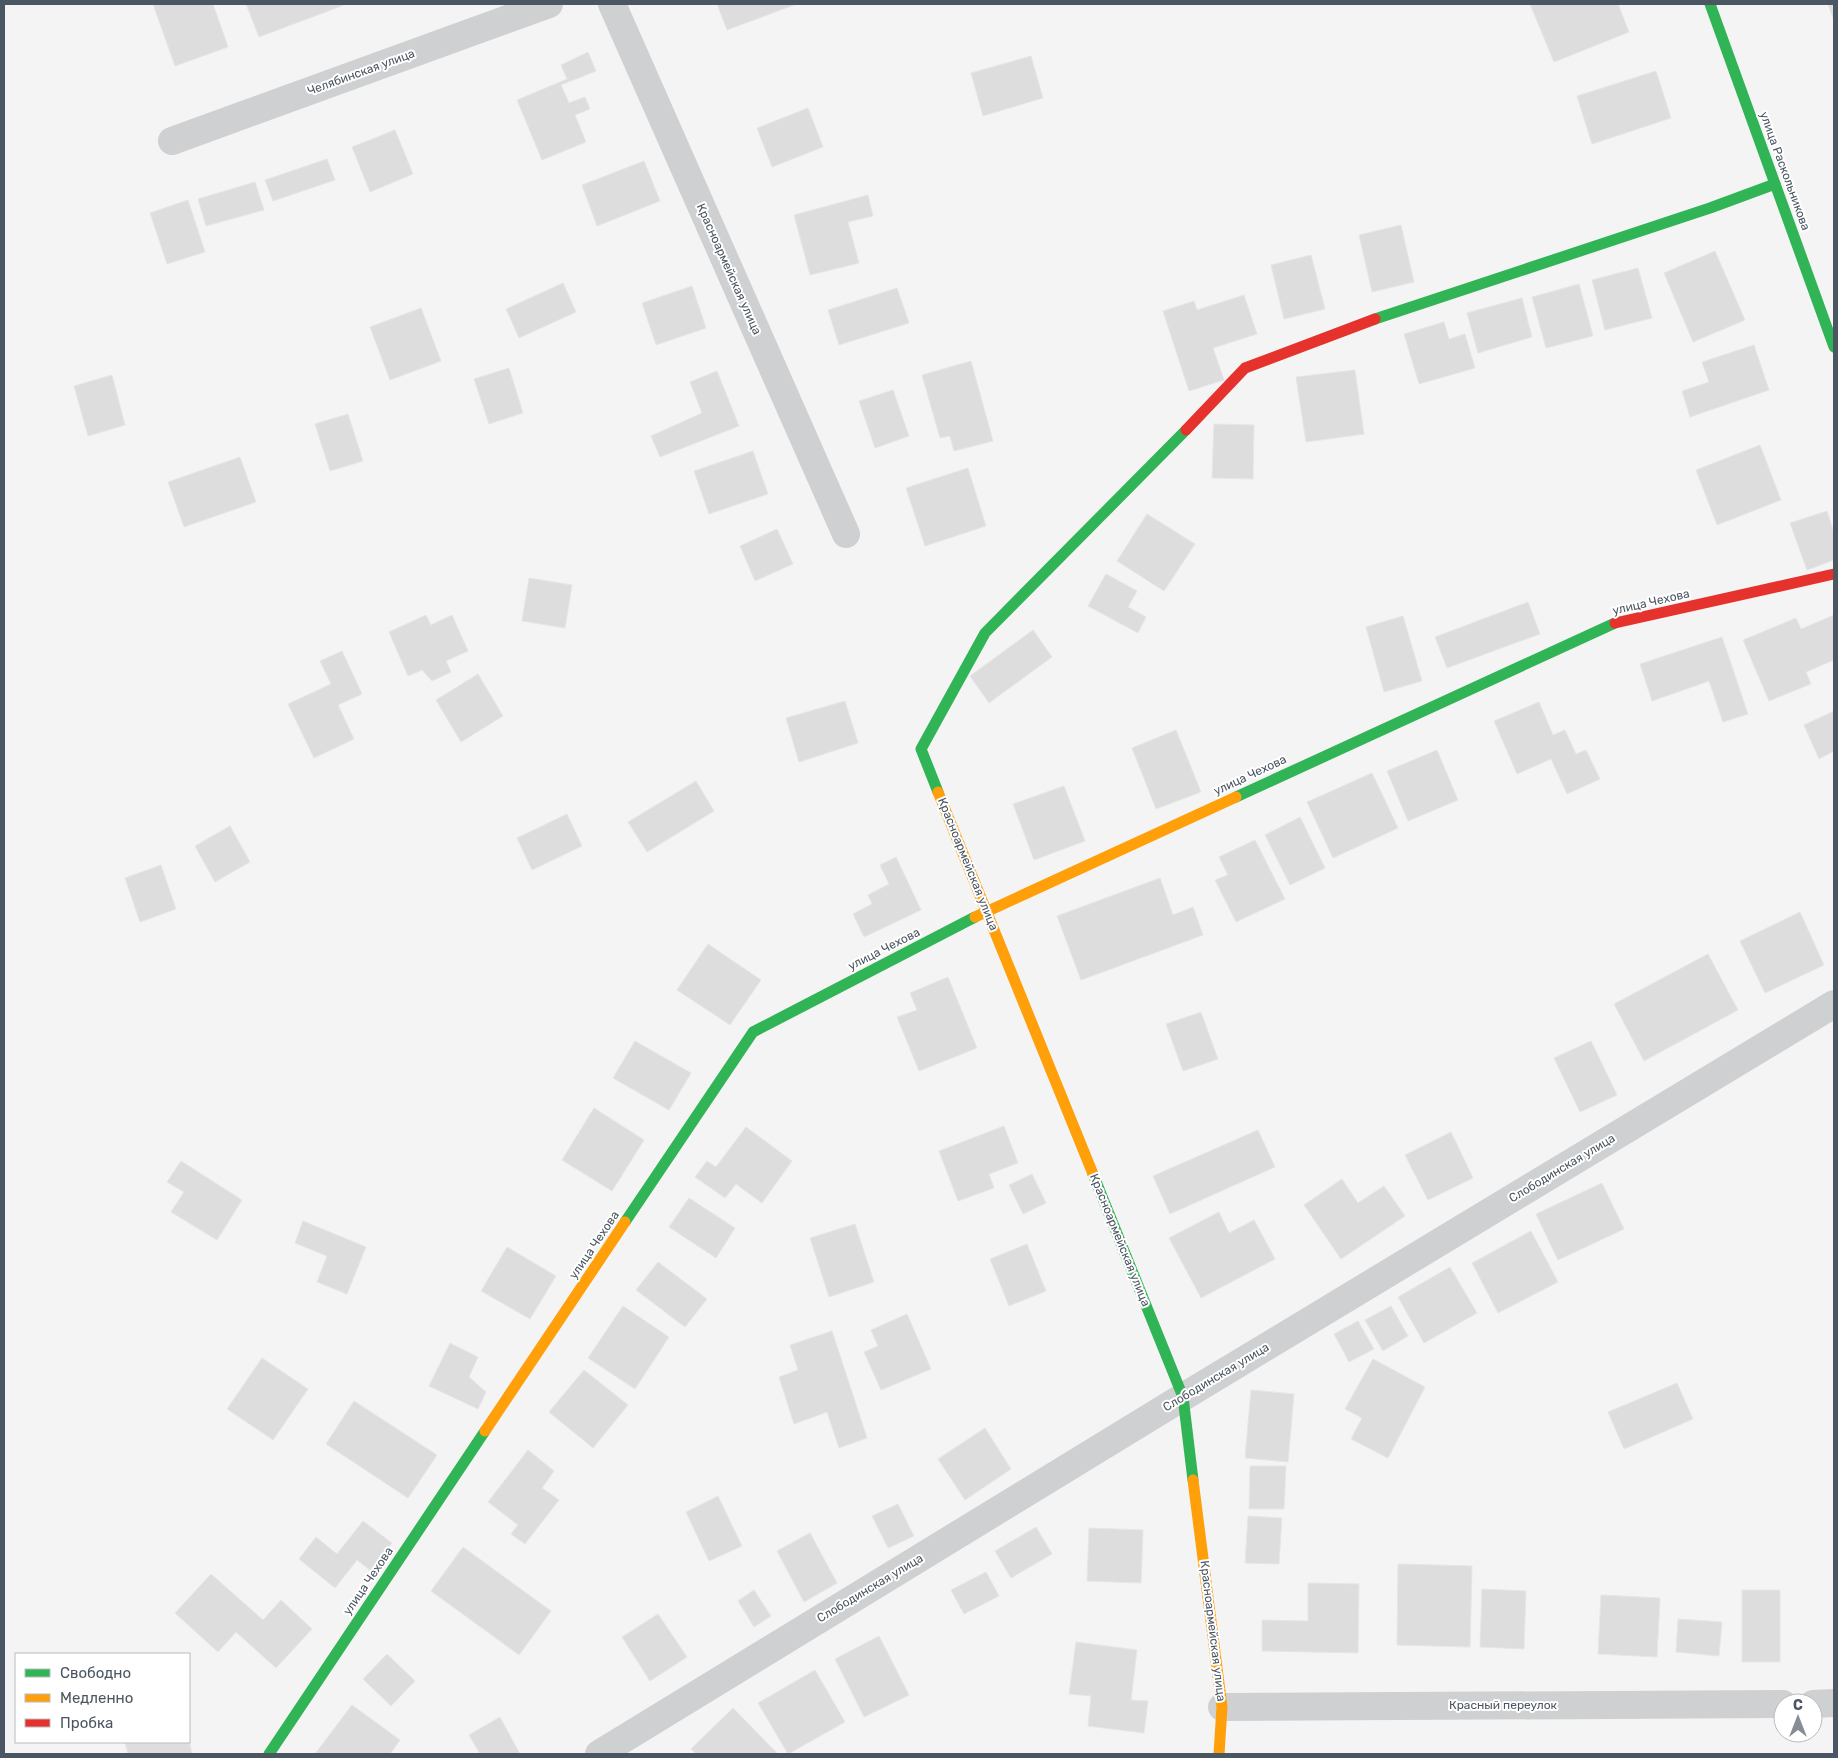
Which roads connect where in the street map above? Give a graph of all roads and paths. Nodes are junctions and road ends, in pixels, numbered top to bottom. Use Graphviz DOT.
graph roads {
  1 [pos="549,4"];
  2 [pos="612,4"];
  3 [pos="1710,4"];
  4 [pos="172,141"];
  5 [pos="1776,184"];
  6 [pos="1834,347"];
  7 [pos="846,534"];
  8 [pos="1834,574"];
  9 [pos="988,910"];
  10 [pos="1834,1004"];
  11 [pos="1183,1397"];
  12 [pos="1773,1704"];
  13 [pos="1222,1707"];
  14 [pos="268,1754"];
  15 [pos="599,1754"];
  16 [pos="1219,1754"];
  1 -- 4 [label="street, Челябинская улица"];
  2 -- 7 [label="street, Красноармейская улица"];
  3 -- 5 [label="street, улица Раскольникова"];
  5 -- 6 [label="street, улица Раскольникова"];
  5 -- 9 [label="street, Красноармейская улица"];
  8 -- 9 [label="street, улица Чехова"];
  9 -- 11 [label="street, Красноармейская улица"];
  9 -- 14 [label="street, улица Чехова"];
  10 -- 11 [label="street, Слободинская улица"];
  11 -- 13 [label="street, Красноармейская улица"];
  11 -- 15 [label="street, Слободинская улица"];
  12 -- 13 [label="street, Красный переулок"];
  13 -- 16 [label="street, Красноармейская улица"];
}
